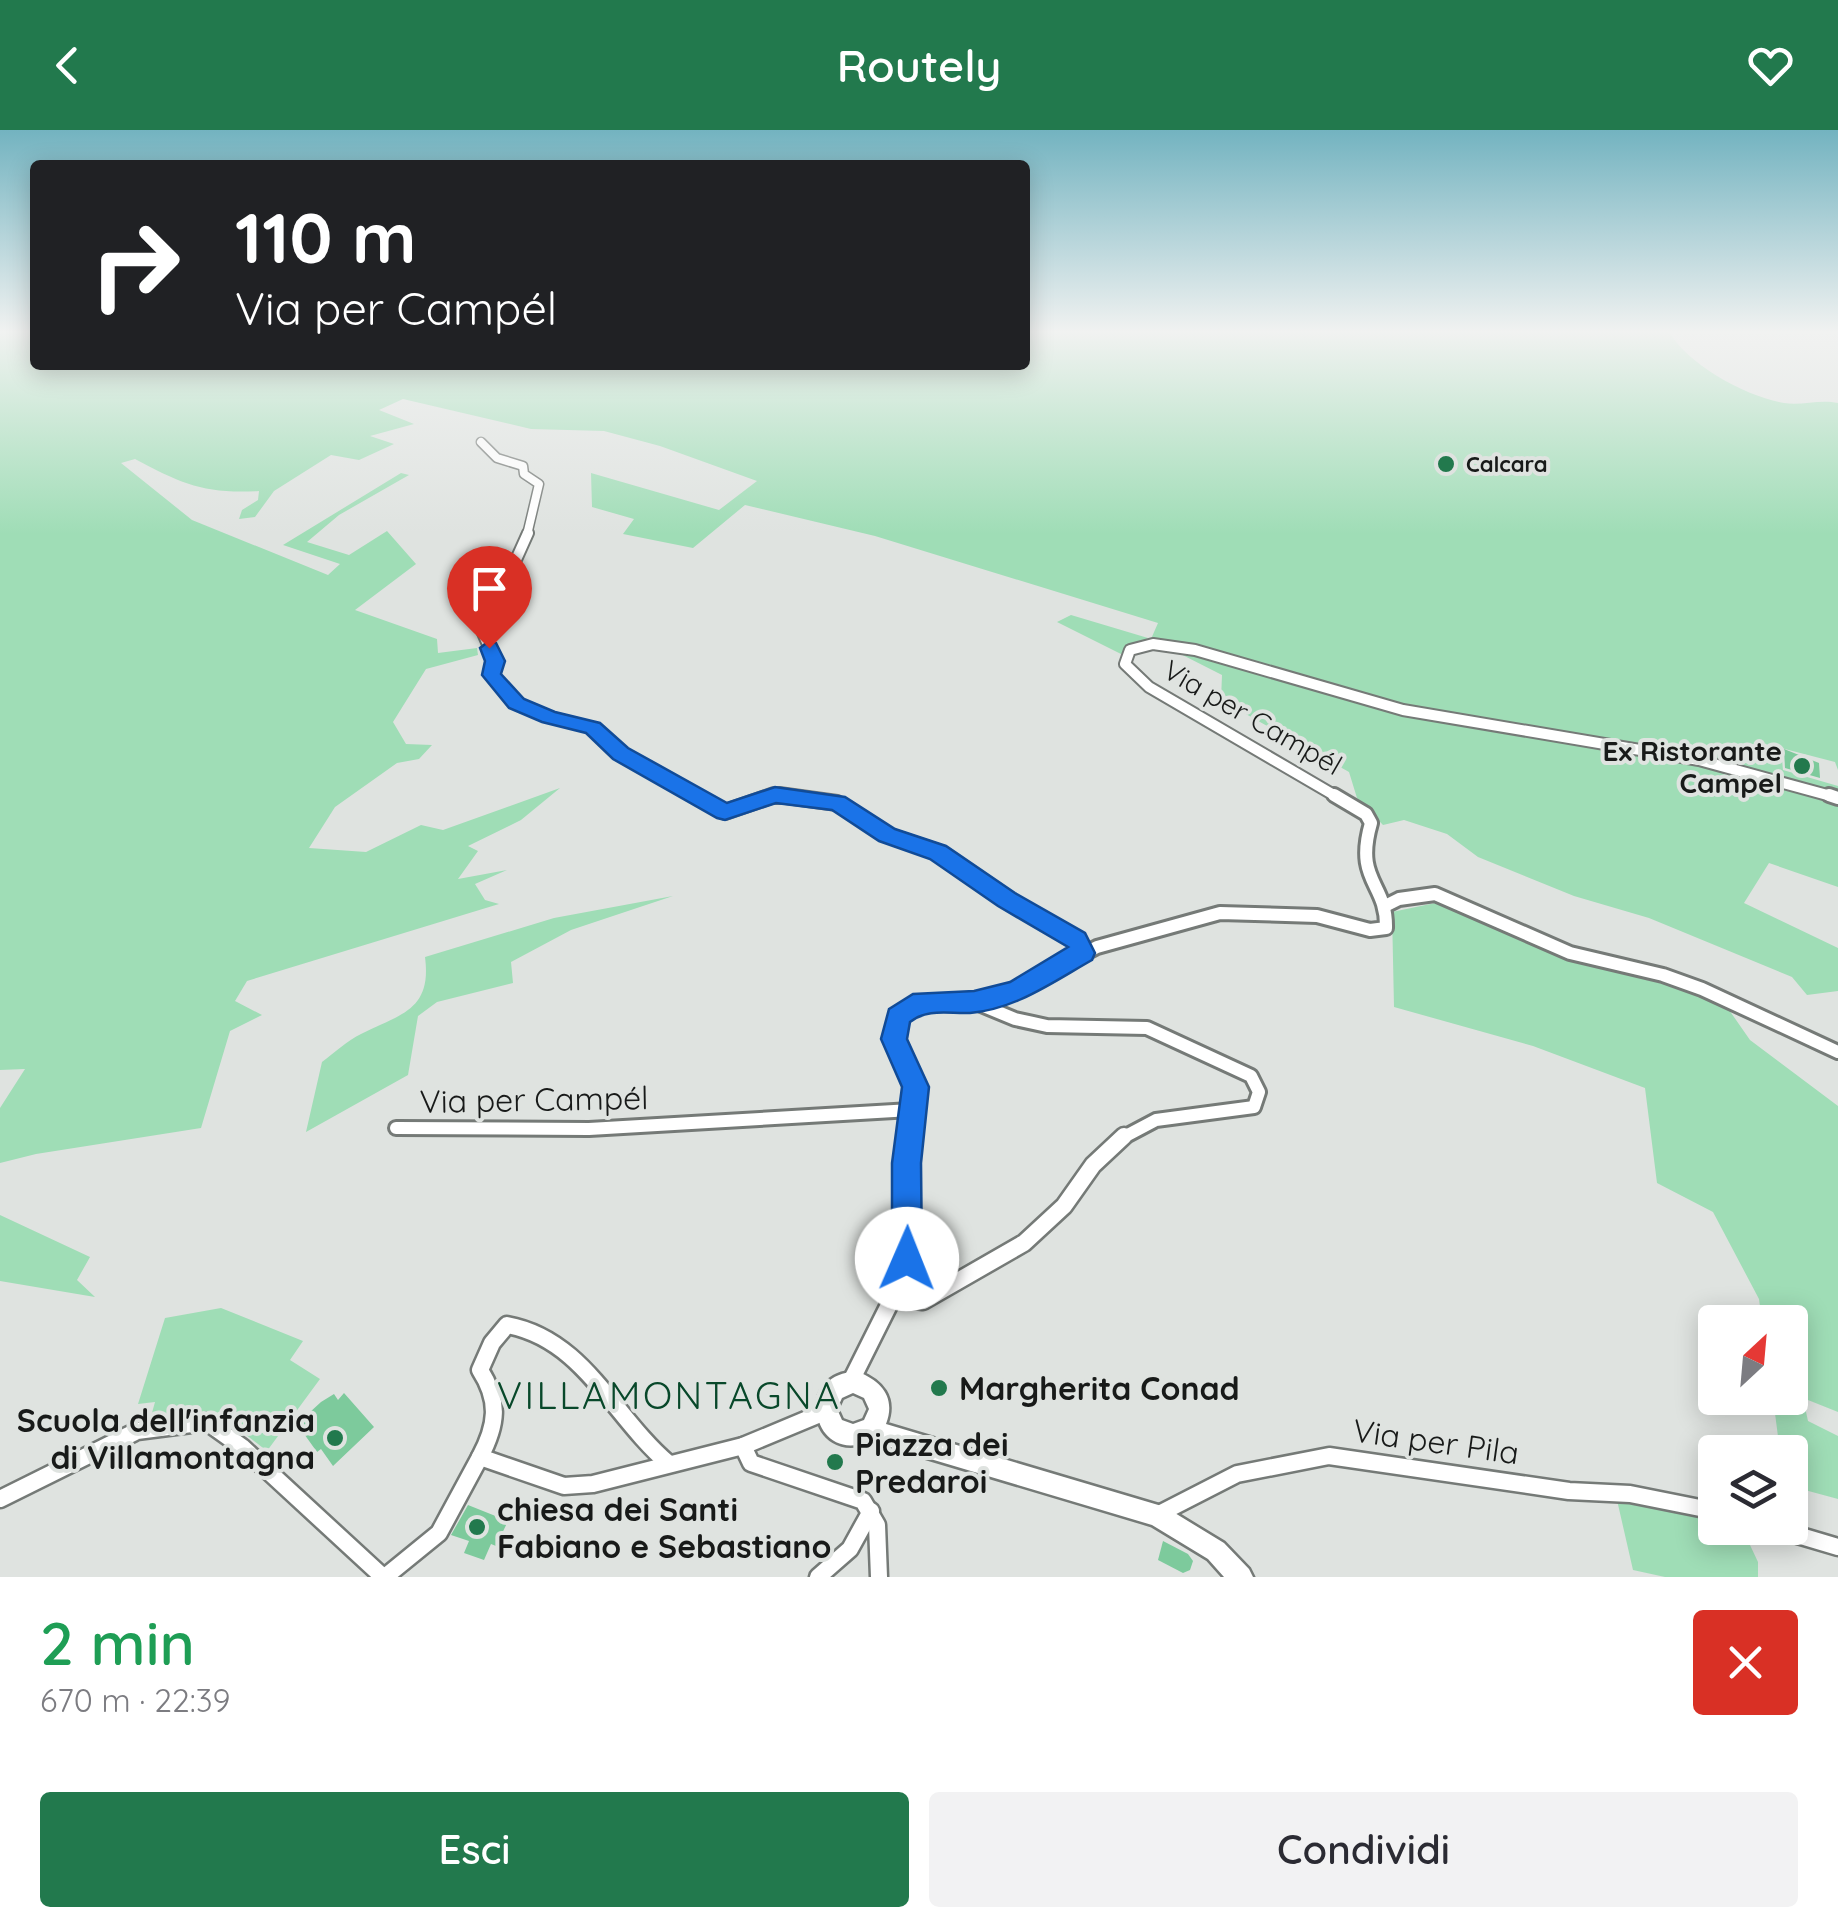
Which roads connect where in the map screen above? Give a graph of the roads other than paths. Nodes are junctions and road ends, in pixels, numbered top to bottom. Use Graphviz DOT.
graph roads {
  1 [pos="481,442"];
  2 [pos="1838,798"];
  3 [pos="1385,906"];
  4 [pos="1083,953"];
  5 [pos="974,1002"];
  6 [pos="1838,1052"];
  7 [pos="912,1110"];
  8 [pos="396,1128"];
  9 [pos="893,1298"];
  10 [pos="851,1380"];
  11 [pos="827,1411"];
  12 [pos="869,1430"];
  13 [pos="743,1446"];
  14 [pos="480,1457"];
  15 [pos="669,1464"];
  16 [pos="0,1499"];
  17 [pos="1698,1508"];
  18 [pos="871,1511"];
  19 [pos="1157,1514"];
  20 [pos="1808,1539"];
  21 [pos="1838,1548"];
  22 [pos="384,1577"];
  23 [pos="818,1577"];
  24 [pos="879,1577"];
  25 [pos="1240,1577"];
  1 -- 4 [label="street"];
  2 -- 3 [label="street, Via per Campél"];
  3 -- 4 [label="street"];
  3 -- 6 [label="street"];
  4 -- 5 [label="street"];
  5 -- 7 [label="street"];
  5 -- 9 [label="street"];
  7 -- 8 [label="street, Via per Campél"];
  7 -- 9 [label="street"];
  9 -- 10 [label="street"];
  10 -- 11 [label="street"];
  10 -- 12 [label="street"];
  11 -- 12 [label="street"];
  11 -- 13 [label="street"];
  12 -- 19 [label="street"];
  13 -- 15 [label="street"];
  13 -- 18 [label="street"];
  14 -- 15 [label="street"];
  14 -- 15 [label="street"];
  14 -- 22 [label="street"];
  16 -- 22 [label="street"];
  17 -- 19 [label="street, Via per Pila"];
  18 -- 23 [label="street"];
  18 -- 24 [label="street"];
  19 -- 25 [label="street"];
  20 -- 21 [label="street"];
}
